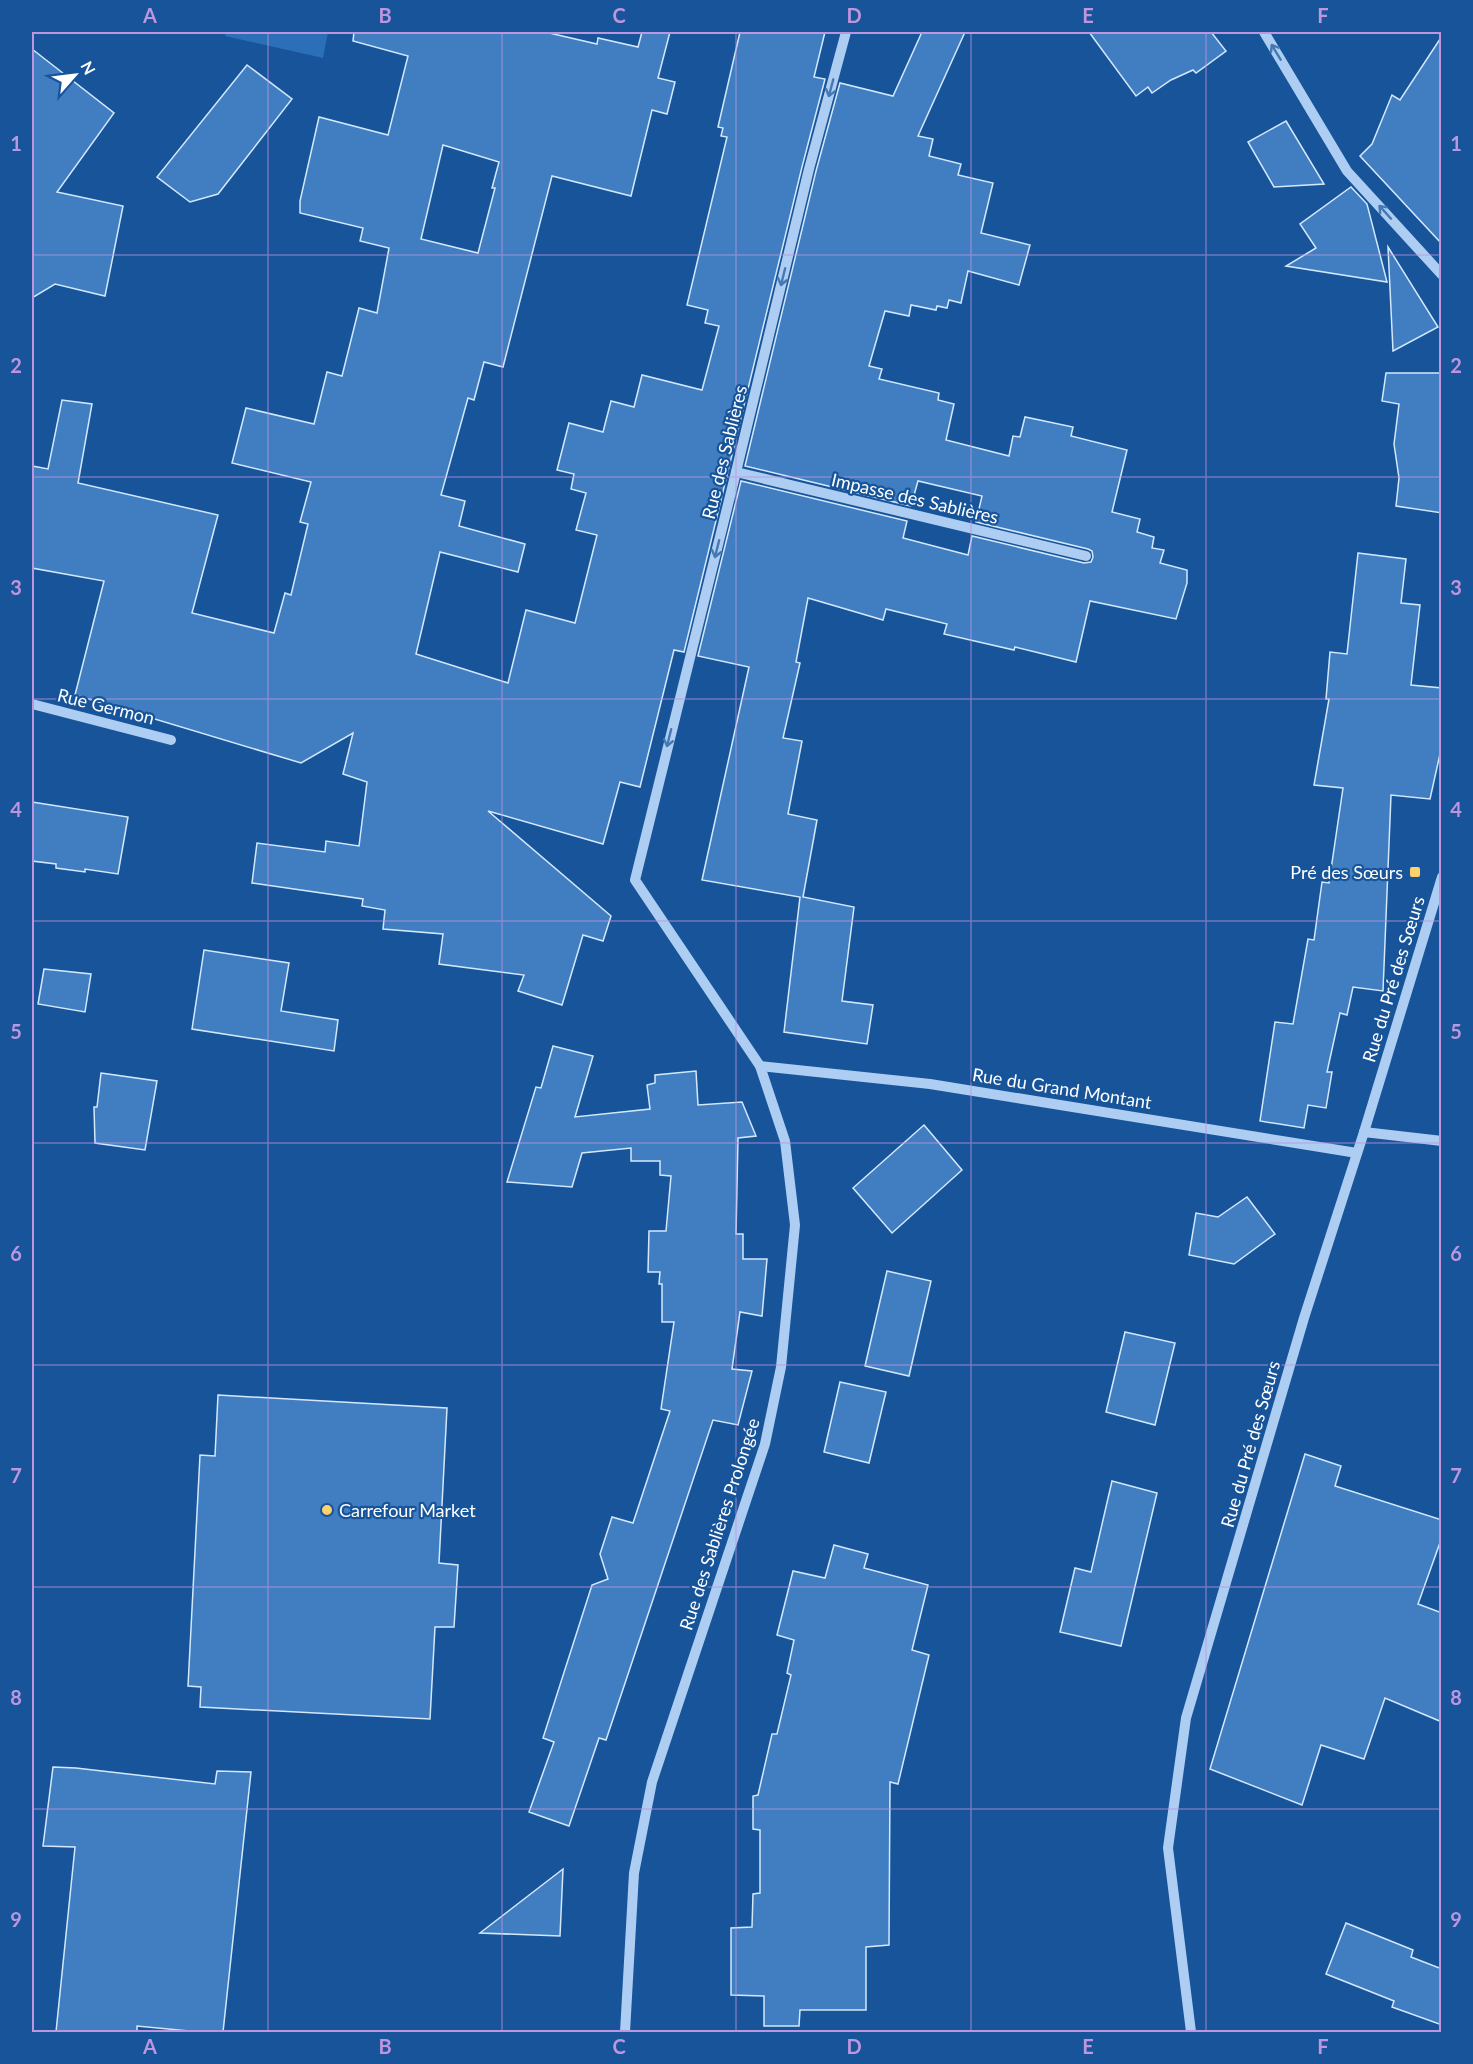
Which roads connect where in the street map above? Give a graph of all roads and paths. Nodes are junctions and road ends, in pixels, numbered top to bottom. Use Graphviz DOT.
graph roads {
  1 [pos="846,32"];
  2 [pos="1264,32"];
  3 [pos="1442,274"];
  4 [pos="736,472"];
  5 [pos="1086,556"];
  6 [pos="32,704"];
  7 [pos="171,740"];
  8 [pos="1442,877"];
  9 [pos="635,880"];
  10 [pos="760,1066"];
  11 [pos="1364,1132"];
  12 [pos="1442,1141"];
  13 [pos="1357,1153"];
  14 [pos="625,2032"];
  15 [pos="1191,2032"];
  1 -- 4 [label="street, Rue des Sablières, one-way"];
  3 -- 2 [label="street, one-way"];
  4 -- 5 [label="street, Impasse des Sablières"];
  4 -- 9 [label="street, Rue des Sablières, one-way"];
  6 -- 7 [label="street, Rue Germon"];
  8 -- 11 [label="street, Rue du Pré des Sœurs"];
  9 -- 10 [label="street, Rue des Sablières Prolongée"];
  10 -- 13 [label="street, Rue du Grand Montant"];
  10 -- 14 [label="street, Rue des Sablières Prolongée"];
  11 -- 12 [label="street"];
  11 -- 13 [label="street, Rue du Pré des Sœurs"];
  13 -- 15 [label="street, Rue du Pré des Sœurs"];
}
